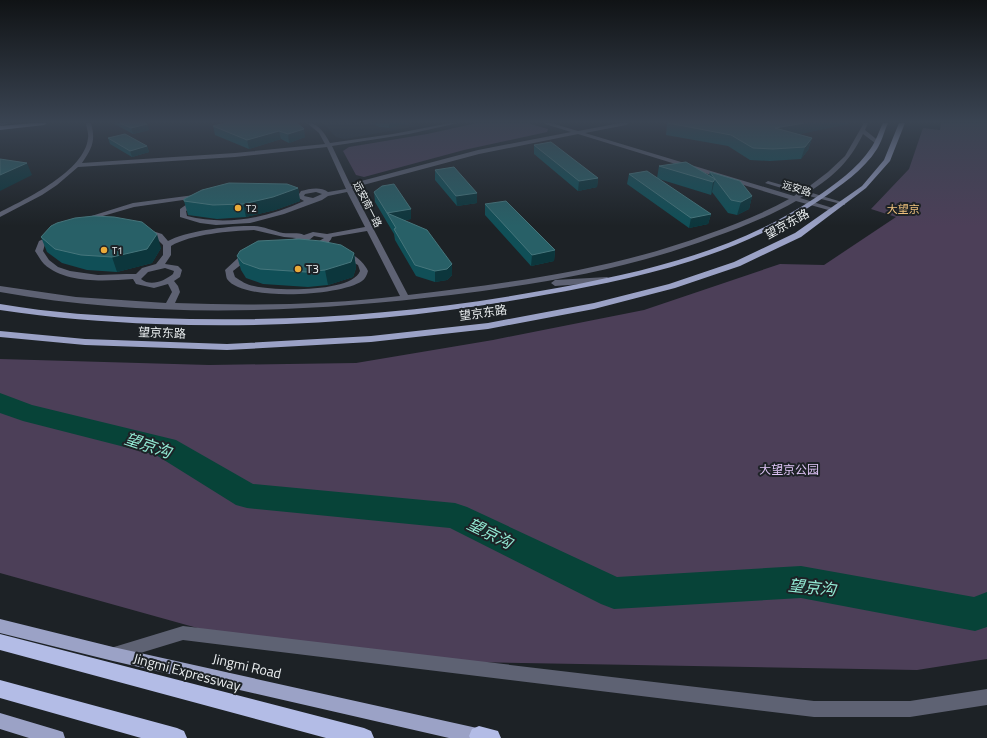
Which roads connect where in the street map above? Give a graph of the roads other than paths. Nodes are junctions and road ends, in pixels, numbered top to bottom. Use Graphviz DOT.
graph roads {
  1 [pos="82,157"];
  2 [pos="201,157"];
  3 [pos="334,157"];
  4 [pos="459,157"];
  5 [pos="662,157"];
  6 [pos="683,157"];
  7 [pos="847,157"];
  8 [pos="867,157"];
  9 [pos="888,157"];
  10 [pos="78,165"];
  11 [pos="348,189"];
  12 [pos="804,193"];
  13 [pos="326,194"];
  14 [pos="820,198"];
  15 [pos="796,199"];
  16 [pos="312,200"];
  17 [pos="812,203"];
  18 [pos="842,204"];
  19 [pos="834,210"];
  20 [pos="0,215"];
  21 [pos="89,218"];
  22 [pos="228,226"];
  23 [pos="137,228"];
  24 [pos="369,228"];
  25 [pos="61,233"];
  26 [pos="307,237"];
  27 [pos="325,239"];
  28 [pos="283,244"];
  29 [pos="167,245"];
  30 [pos="262,251"];
  31 [pos="159,266"];
  32 [pos="138,276"];
  33 [pos="615,280"];
  34 [pos="169,281"];
  35 [pos="516,285"];
  36 [pos="0,289"];
  37 [pos="405,298"];
  38 [pos="169,306"];
  39 [pos="0,307"];
  40 [pos="0,334"];
  41 [pos="0,626"];
  42 [pos="0,642"];
  43 [pos="113,654"];
  44 [pos="0,689"];
  45 [pos="987,697"];
  46 [pos="0,721"];
  47 [pos="485,737"];
  48 [pos="58,738"];
  49 [pos="177,738"];
  50 [pos="364,738"];
  1 -- 10 [label="street"];
  2 -- 10 [label="street"];
  3 -- 11 [label="street, 远安南一路"];
  4 -- 11 [label="street"];
  5 -- 15 [label="street, 远安路"];
  6 -- 12 [label="street, 远安路"];
  7 -- 12 [label="street"];
  8 -- 14 [label="main road, 望京东路"];
  9 -- 18 [label="main road, 望京东路"];
  10 -- 20 [label="street"];
  11 -- 13 [label="street"];
  11 -- 24 [label="street, 远安南一路"];
  12 -- 14 [label="street, 远安路"];
  12 -- 15 [label="street"];
  13 -- 16 [label="street"];
  13 -- 16 [label="street"];
  14 -- 17 [label="main road, 望京东路"];
  14 -- 18 [label="street, 远安路"];
  15 -- 17 [label="street, 远安路"];
  15 -- 35 [label="street"];
  16 -- 22 [label="street"];
  17 -- 19 [label="street, 远安路"];
  17 -- 33 [label="main road, 望京东路"];
  18 -- 19 [label="main road, 望京东路"];
  19 -- 40 [label="main road, 望京东路"];
  21 -- 22 [label="street"];
  22 -- 26 [label="street"];
  22 -- 29 [label="street"];
  23 -- 29 [label="street"];
  24 -- 27 [label="street"];
  24 -- 37 [label="street, 远安南一路"];
  25 -- 32 [label="street"];
  26 -- 27 [label="street"];
  26 -- 28 [label="street"];
  27 -- 30 [label="street"];
  29 -- 31 [label="street"];
  31 -- 32 [label="street"];
  31 -- 34 [label="street"];
  32 -- 34 [label="street"];
  33 -- 35 [label="street"];
  33 -- 39 [label="main road, 望京东路"];
  34 -- 38 [label="street"];
  35 -- 37 [label="street"];
  36 -- 38 [label="street"];
  37 -- 38 [label="street"];
  41 -- 43 [label="main road, Jingmi Road"];
  42 -- 50 [label="highway, Jingmi Expressway"];
  43 -- 45 [label="street"];
  43 -- 47 [label="main road, Jingmi Road"];
  44 -- 49 [label="highway"];
  46 -- 48 [label="main road"];
}
